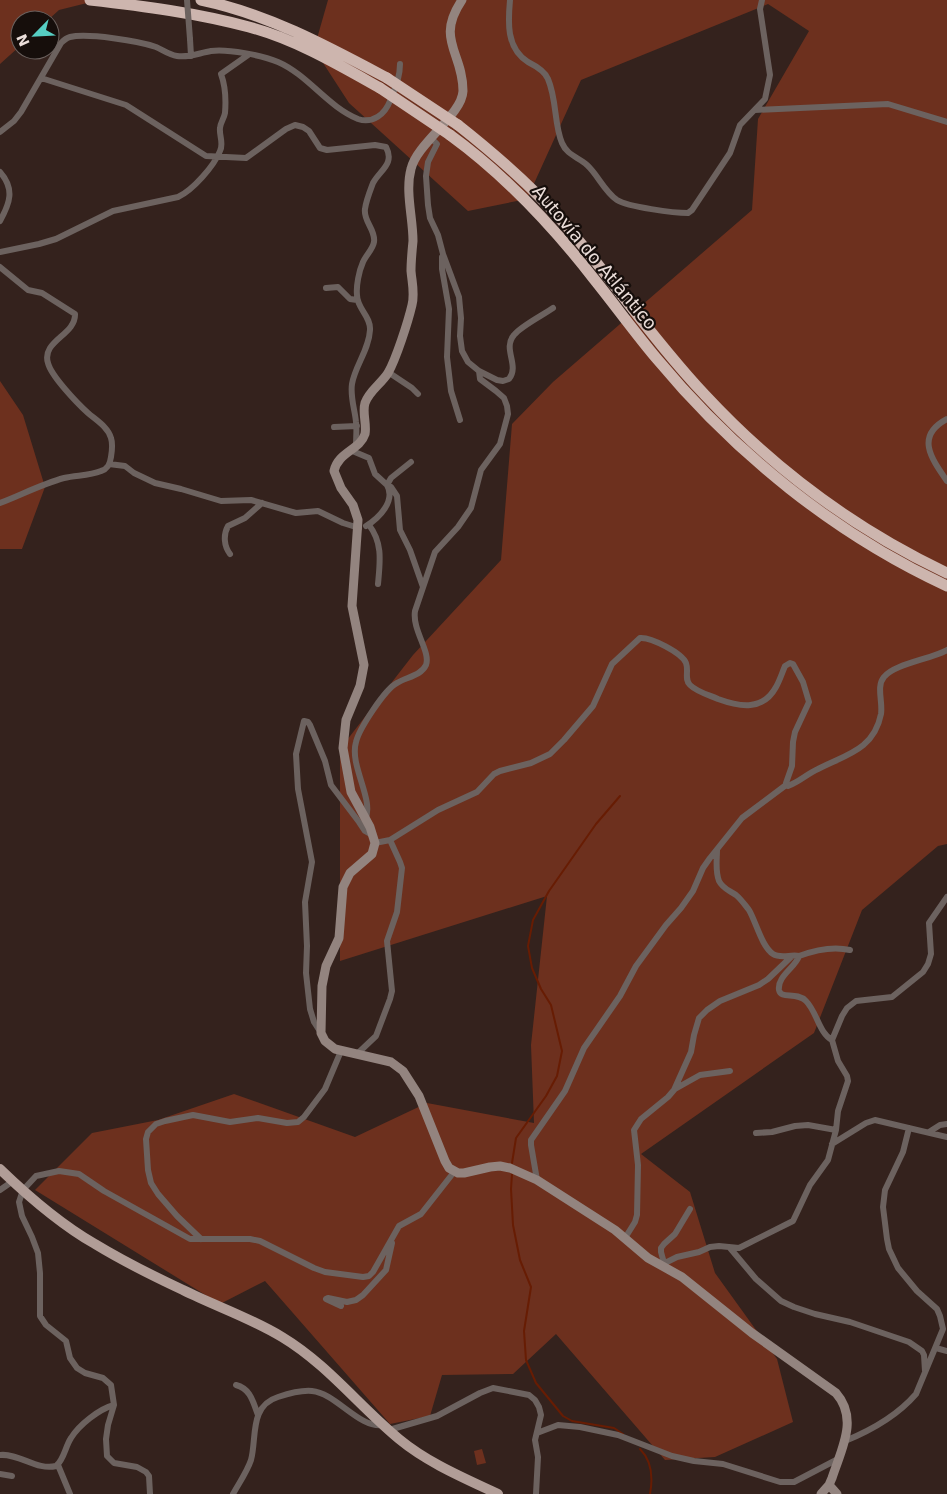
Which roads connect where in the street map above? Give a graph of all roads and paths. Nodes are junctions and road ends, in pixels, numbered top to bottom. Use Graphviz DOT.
graph roads {
  1 [pos="90,0"];
  2 [pos="187,0"];
  3 [pos="201,0"];
  4 [pos="462,0"];
  5 [pos="510,0"];
  6 [pos="762,0"];
  7 [pos="248,55"];
  8 [pos="191,56"];
  9 [pos="400,64"];
  10 [pos="41,78"];
  11 [pos="383,83"];
  12 [pos="755,110"];
  13 [pos="947,122"];
  14 [pos="0,132"];
  15 [pos="431,138"];
  16 [pos="216,157"];
  17 [pos="0,172"];
  18 [pos="0,221"];
  19 [pos="0,252"];
  20 [pos="443,254"];
  21 [pos="0,267"];
  22 [pos="326,288"];
  23 [pos="357,300"];
  24 [pos="553,308"];
  25 [pos="479,371"];
  26 [pos="388,372"];
  27 [pos="418,394"];
  28 [pos="947,419"];
  29 [pos="460,420"];
  30 [pos="357,426"];
  31 [pos="334,427"];
  32 [pos="353,448"];
  33 [pos="411,462"];
  34 [pos="110,464"];
  35 [pos="947,481"];
  36 [pos="387,485"];
  37 [pos="0,502"];
  38 [pos="262,503"];
  39 [pos="369,525"];
  40 [pos="359,529"];
  41 [pos="230,554"];
  42 [pos="947,572"];
  43 [pos="378,584"];
  44 [pos="947,586"];
  45 [pos="423,588"];
  46 [pos="947,650"];
  47 [pos="786,785"];
  48 [pos="365,820"];
  49 [pos="374,839"];
  50 [pos="390,840"];
  51 [pos="718,849"];
  52 [pos="947,897"];
  53 [pos="850,950"];
  54 [pos="791,956"];
  55 [pos="799,956"];
  56 [pos="321,1034"];
  57 [pos="832,1040"];
  58 [pos="341,1051"];
  59 [pos="357,1054"];
  60 [pos="730,1071"];
  61 [pos="674,1090"];
  62 [pos="947,1124"];
  63 [pos="909,1128"];
  64 [pos="836,1130"];
  65 [pos="929,1132"];
  66 [pos="756,1133"];
  67 [pos="947,1137"];
  68 [pos="832,1144"];
  69 [pos="0,1169"];
  70 [pos="454,1172"];
  71 [pos="537,1180"];
  72 [pos="13,1182"];
  73 [pos="0,1190"];
  74 [pos="23,1190"];
  75 [pos="690,1209"];
  76 [pos="625,1238"];
  77 [pos="202,1240"];
  78 [pos="392,1240"];
  79 [pos="730,1248"];
  80 [pos="663,1264"];
  81 [pos="341,1306"];
  82 [pos="945,1329"];
  83 [pos="936,1348"];
  84 [pos="947,1351"];
  85 [pos="926,1372"];
  86 [pos="236,1385"];
  87 [pos="114,1405"];
  88 [pos="258,1415"];
  89 [pos="386,1428"];
  90 [pos="536,1433"];
  91 [pos="845,1441"];
  92 [pos="0,1455"];
  93 [pos="838,1459"];
  94 [pos="58,1465"];
  95 [pos="0,1474"];
  96 [pos="12,1476"];
  97 [pos="829,1485"];
  98 [pos="70,1494"];
  99 [pos="150,1494"];
  100 [pos="233,1494"];
  101 [pos="498,1494"];
  102 [pos="536,1494"];
  103 [pos="821,1494"];
  104 [pos="837,1494"];
  1 -- 11 [label="highway, Autovía do Atlántico"];
  2 -- 8 [label="street, bridge"];
  3 -- 11 [label="highway, Autovía do Atlántico"];
  4 -- 15 [label="street"];
  5 -- 12 [label="street"];
  6 -- 12 [label="street"];
  7 -- 8 [label="street"];
  7 -- 9 [label="street"];
  7 -- 16 [label="street"];
  8 -- 10 [label="street"];
  10 -- 14 [label="street"];
  10 -- 16 [label="street"];
  11 -- 42 [label="highway, Autovía do Atlántico, bridge"];
  11 -- 44 [label="highway, Autovía do Atlántico, bridge"];
  12 -- 13 [label="street"];
  15 -- 20 [label="street"];
  15 -- 26 [label="street"];
  16 -- 19 [label="street"];
  16 -- 23 [label="street"];
  17 -- 18 [label="street"];
  20 -- 25 [label="street"];
  20 -- 29 [label="street"];
  21 -- 34 [label="street"];
  22 -- 23 [label="street"];
  23 -- 30 [label="street"];
  24 -- 25 [label="street"];
  25 -- 45 [label="street"];
  26 -- 27 [label="street"];
  26 -- 32 [label="street"];
  28 -- 35 [label="street"];
  30 -- 31 [label="street"];
  30 -- 32 [label="street"];
  32 -- 36 [label="street"];
  32 -- 40 [label="street"];
  33 -- 36 [label="street"];
  34 -- 37 [label="street"];
  34 -- 38 [label="street"];
  36 -- 39 [label="street"];
  36 -- 45 [label="street"];
  38 -- 40 [label="street"];
  38 -- 41 [label="street"];
  39 -- 40 [label="street"];
  39 -- 43 [label="street"];
  40 -- 48 [label="street"];
  45 -- 48 [label="street"];
  46 -- 47 [label="street"];
  47 -- 50 [label="street"];
  47 -- 51 [label="street"];
  48 -- 49 [label="street"];
  49 -- 50 [label="street"];
  49 -- 56 [label="street"];
  49 -- 56 [label="street"];
  50 -- 59 [label="street"];
  51 -- 54 [label="street"];
  51 -- 71 [label="street"];
  52 -- 57 [label="street"];
  53 -- 55 [label="street"];
  54 -- 55 [label="street"];
  54 -- 61 [label="street"];
  55 -- 57 [label="street"];
  56 -- 58 [label="street"];
  57 -- 64 [label="street"];
  58 -- 59 [label="street"];
  58 -- 77 [label="street"];
  59 -- 70 [label="street"];
  60 -- 61 [label="street"];
  61 -- 76 [label="street"];
  62 -- 65 [label="street"];
  63 -- 65 [label="street"];
  63 -- 68 [label="street"];
  63 -- 82 [label="street"];
  64 -- 66 [label="street"];
  64 -- 68 [label="street"];
  65 -- 67 [label="street"];
  68 -- 79 [label="street"];
  69 -- 72 [label="main road"];
  70 -- 71 [label="street"];
  70 -- 78 [label="street"];
  71 -- 76 [label="street"];
  72 -- 73 [label="street"];
  72 -- 74 [label="main road"];
  74 -- 77 [label="street"];
  74 -- 87 [label="street"];
  74 -- 89 [label="main road"];
  75 -- 80 [label="street"];
  76 -- 80 [label="street"];
  77 -- 78 [label="street"];
  78 -- 81 [label="street"];
  79 -- 80 [label="street"];
  79 -- 85 [label="street"];
  80 -- 91 [label="street"];
  82 -- 83 [label="street"];
  83 -- 84 [label="street"];
  83 -- 85 [label="street"];
  85 -- 91 [label="street"];
  86 -- 88 [label="street"];
  87 -- 94 [label="street"];
  87 -- 99 [label="street"];
  88 -- 89 [label="street"];
  88 -- 100 [label="street"];
  89 -- 90 [label="street"];
  89 -- 101 [label="main road"];
  90 -- 93 [label="street"];
  90 -- 102 [label="street"];
  91 -- 93 [label="street"];
  92 -- 94 [label="street"];
  93 -- 97 [label="street"];
  94 -- 98 [label="street"];
  95 -- 96 [label="street"];
  97 -- 103 [label="street"];
  97 -- 104 [label="street"];
}
